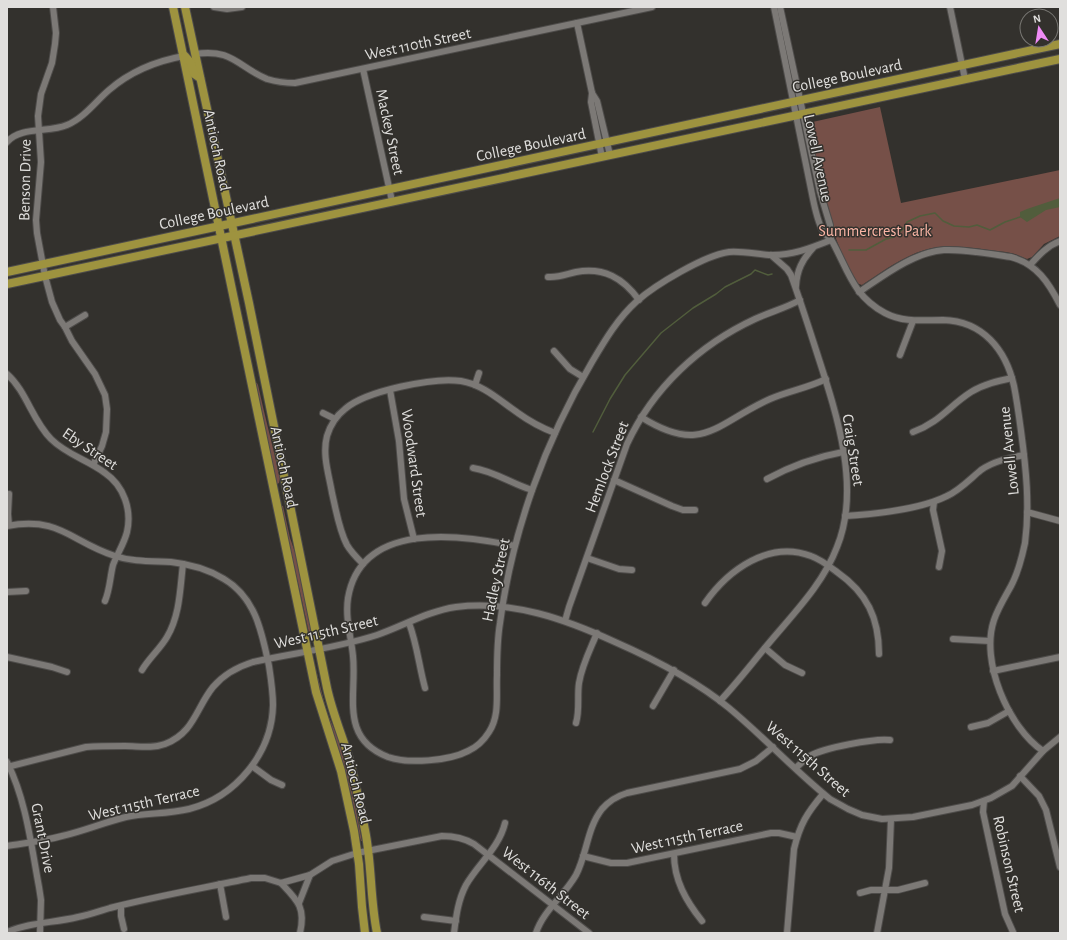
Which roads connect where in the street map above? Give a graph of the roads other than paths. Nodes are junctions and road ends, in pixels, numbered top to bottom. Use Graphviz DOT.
graph roads {
  1 [pos="53,7"];
  2 [pos="173,7"];
  3 [pos="185,7"];
  4 [pos="214,7"];
  5 [pos="242,7"];
  6 [pos="652,7"];
  7 [pos="774,7"];
  8 [pos="780,7"];
  9 [pos="950,7"];
  10 [pos="577,23"];
  11 [pos="178,29"];
  12 [pos="1060,44"];
  13 [pos="195,54"];
  14 [pos="184,56"];
  15 [pos="1060,59"];
  16 [pos="963,66"];
  17 [pos="363,69"];
  18 [pos="201,79"];
  19 [pos="965,79"];
  20 [pos="592,93"];
  21 [pos="797,101"];
  22 [pos="799,114"];
  23 [pos="39,131"];
  24 [pos="7,142"];
  25 [pos="608,142"];
  26 [pos="599,144"];
  27 [pos="610,155"];
  28 [pos="602,157"];
  29 [pos="389,189"];
  30 [pos="392,201"];
  31 [pos="232,223"];
  32 [pos="219,226"];
  33 [pos="234,236"];
  34 [pos="221,238"];
  35 [pos="831,240"];
  36 [pos="1060,241"];
  37 [pos="814,247"];
  38 [pos="771,255"];
  39 [pos="42,264"];
  40 [pos="1030,265"];
  41 [pos="7,272"];
  42 [pos="45,276"];
  43 [pos="548,277"];
  44 [pos="7,284"];
  45 [pos="795,288"];
  46 [pos="859,292"];
  47 [pos="639,300"];
  48 [pos="800,300"];
  49 [pos="1060,305"];
  50 [pos="85,315"];
  51 [pos="913,321"];
  52 [pos="65,327"];
  53 [pos="554,351"];
  54 [pos="900,355"];
  55 [pos="479,373"];
  56 [pos="7,374"];
  57 [pos="583,377"];
  58 [pos="1012,378"];
  59 [pos="826,379"];
  60 [pos="475,385"];
  61 [pos="390,390"];
  62 [pos="323,413"];
  63 [pos="641,417"];
  64 [pos="335,419"];
  65 [pos="913,432"];
  66 [pos="555,433"];
  67 [pos="843,452"];
  68 [pos="1024,455"];
  69 [pos="93,465"];
  70 [pos="473,468"];
  71 [pos="767,479"];
  72 [pos="614,480"];
  73 [pos="532,490"];
  74 [pos="9,494"];
  75 [pos="934,502"];
  76 [pos="695,510"];
  77 [pos="1027,512"];
  78 [pos="845,516"];
  79 [pos="1060,521"];
  80 [pos="8,525"];
  81 [pos="414,540"];
  82 [pos="515,546"];
  83 [pos="117,557"];
  84 [pos="586,558"];
  85 [pos="183,564"];
  86 [pos="363,564"];
  87 [pos="829,566"];
  88 [pos="939,567"];
  89 [pos="632,570"];
  90 [pos="26,591"];
  91 [pos="7,592"];
  92 [pos="105,601"];
  93 [pos="705,603"];
  94 [pos="502,607"];
  95 [pos="566,621"];
  96 [pos="409,623"];
  97 [pos="597,634"];
  98 [pos="953,639"];
  99 [pos="990,641"];
  100 [pos="351,642"];
  101 [pos="765,648"];
  102 [pos="319,649"];
  103 [pos="308,651"];
  104 [pos="879,654"];
  105 [pos="7,657"];
  106 [pos="1060,657"];
  107 [pos="267,659"];
  108 [pos="142,670"];
  109 [pos="674,670"];
  110 [pos="993,671"];
  111 [pos="67,672"];
  112 [pos="802,674"];
  113 [pos="425,688"];
  114 [pos="720,701"];
  115 [pos="653,706"];
  116 [pos="1010,711"];
  117 [pos="576,723"];
  118 [pos="971,727"];
  119 [pos="1060,737"];
  120 [pos="890,740"];
  121 [pos="773,747"];
  122 [pos="1042,751"];
  123 [pos="8,765"];
  124 [pos="252,766"];
  125 [pos="796,768"];
  126 [pos="1020,776"];
  127 [pos="282,785"];
  128 [pos="824,794"];
  129 [pos="984,801"];
  130 [pos="891,819"];
  131 [pos="505,823"];
  132 [pos="797,837"];
  133 [pos="31,842"];
  134 [pos="7,846"];
  135 [pos="368,850"];
  136 [pos="357,853"];
  137 [pos="488,854"];
  138 [pos="674,854"];
  139 [pos="583,856"];
  140 [pos="1060,867"];
  141 [pos="310,875"];
  142 [pos="281,883"];
  143 [pos="925,883"];
  144 [pos="220,884"];
  145 [pos="885,890"];
  146 [pos="860,893"];
  147 [pos="299,903"];
  148 [pos="553,905"];
  149 [pos="121,906"];
  150 [pos="226,917"];
  151 [pos="424,917"];
  152 [pos="456,921"];
  153 [pos="702,921"];
  154 [pos="41,922"];
  155 [pos="124,929"];
  156 [pos="7,932"];
  157 [pos="1013,932"];
  158 [pos="40,933"];
  159 [pos="300,933"];
  160 [pos="365,933"];
  161 [pos="377,933"];
  162 [pos="454,933"];
  163 [pos="536,933"];
  164 [pos="589,933"];
  165 [pos="787,933"];
  166 [pos="877,933"];
  1 -- 23 [label="street, Benson Drive"];
  2 -- 11 [label="main road, Antioch Road"];
  3 -- 13 [label="main road, Antioch Road"];
  4 -- 5 [label="street"];
  6 -- 10 [label="street, West 110th Street"];
  7 -- 21 [label="street, Lowell Avenue"];
  8 -- 21 [label="street, Lowell Avenue"];
  9 -- 16 [label="street"];
  10 -- 17 [label="street, West 110th Street"];
  10 -- 20 [label="street"];
  11 -- 13 [label="main road"];
  11 -- 14 [label="main road, Antioch Road"];
  12 -- 16 [label="main road, College Boulevard"];
  13 -- 17 [label="street, West 110th Street"];
  13 -- 18 [label="main road, Antioch Road"];
  14 -- 18 [label="main road"];
  14 -- 23 [label="street"];
  14 -- 32 [label="main road, Antioch Road"];
  15 -- 19 [label="main road, College Boulevard"];
  16 -- 19 [label="street"];
  16 -- 21 [label="main road, College Boulevard"];
  17 -- 29 [label="street, Mackey Street"];
  18 -- 31 [label="main road, Antioch Road"];
  19 -- 22 [label="main road, College Boulevard"];
  20 -- 25 [label="street"];
  20 -- 26 [label="street"];
  21 -- 22 [label="street, Lowell Avenue"];
  21 -- 25 [label="main road, College Boulevard"];
  22 -- 27 [label="main road, College Boulevard"];
  22 -- 35 [label="street, Lowell Avenue"];
  23 -- 24 [label="street"];
  23 -- 39 [label="street, Benson Drive"];
  25 -- 26 [label="main road, College Boulevard"];
  25 -- 27 [label="street"];
  26 -- 28 [label="street"];
  26 -- 29 [label="main road, College Boulevard"];
  27 -- 28 [label="main road, College Boulevard"];
  28 -- 30 [label="main road, College Boulevard"];
  29 -- 30 [label="street, Mackey Street"];
  29 -- 31 [label="main road, College Boulevard"];
  30 -- 33 [label="main road, College Boulevard"];
  31 -- 32 [label="main road, College Boulevard"];
  31 -- 33 [label="main road, Antioch Road"];
  32 -- 34 [label="main road, Antioch Road"];
  32 -- 39 [label="main road, College Boulevard"];
  33 -- 34 [label="main road, College Boulevard"];
  33 -- 102 [label="main road, Antioch Road"];
  34 -- 42 [label="main road, College Boulevard"];
  34 -- 103 [label="main road, Antioch Road"];
  35 -- 37 [label="street, Hadley Street"];
  35 -- 46 [label="street, Lowell Avenue"];
  36 -- 40 [label="street"];
  37 -- 38 [label="street, Hadley Street"];
  37 -- 45 [label="street"];
  38 -- 45 [label="street, Craig Street"];
  38 -- 47 [label="street, Hadley Street"];
  39 -- 41 [label="main road, College Boulevard"];
  39 -- 42 [label="street, Benson Drive"];
  40 -- 46 [label="street"];
  40 -- 49 [label="street"];
  42 -- 44 [label="main road, College Boulevard"];
  42 -- 52 [label="street, Benson Drive"];
  43 -- 47 [label="street"];
  45 -- 48 [label="street, Craig Street"];
  46 -- 51 [label="street, Lowell Avenue"];
  47 -- 57 [label="street, Hadley Street"];
  48 -- 59 [label="street, Craig Street"];
  48 -- 63 [label="street, Hemlock Street"];
  50 -- 52 [label="street"];
  51 -- 54 [label="street"];
  51 -- 58 [label="street, Lowell Avenue"];
  52 -- 69 [label="street, Benson Drive"];
  53 -- 57 [label="street"];
  55 -- 60 [label="street"];
  56 -- 69 [label="street, Eby Street"];
  57 -- 66 [label="street, Hadley Street"];
  58 -- 65 [label="street"];
  58 -- 68 [label="street, Lowell Avenue"];
  59 -- 63 [label="street"];
  59 -- 67 [label="street, Craig Street"];
  60 -- 61 [label="street"];
  60 -- 66 [label="street"];
  61 -- 64 [label="street"];
  61 -- 81 [label="street, Woodward Street"];
  62 -- 64 [label="street"];
  63 -- 72 [label="street, Hemlock Street"];
  64 -- 86 [label="street"];
  66 -- 73 [label="street, Hadley Street"];
  67 -- 71 [label="street"];
  67 -- 78 [label="street, Craig Street"];
  68 -- 75 [label="street"];
  68 -- 77 [label="street, Lowell Avenue"];
  69 -- 83 [label="street, Eby Street"];
  70 -- 73 [label="street"];
  72 -- 76 [label="street"];
  72 -- 84 [label="street, Hemlock Street"];
  73 -- 82 [label="street, Hadley Street"];
  74 -- 80 [label="street"];
  75 -- 78 [label="street"];
  75 -- 88 [label="street"];
  77 -- 79 [label="street"];
  77 -- 99 [label="street, Lowell Avenue"];
  78 -- 87 [label="street, Craig Street"];
  80 -- 83 [label="street, West 115th Terrace"];
  81 -- 82 [label="street"];
  81 -- 86 [label="street"];
  82 -- 94 [label="street, Hadley Street"];
  83 -- 85 [label="street, West 115th Terrace"];
  83 -- 92 [label="street, Eby Street"];
  84 -- 89 [label="street"];
  84 -- 95 [label="street, Hemlock Street"];
  85 -- 107 [label="street, West 115th Terrace"];
  85 -- 108 [label="street"];
  86 -- 100 [label="street"];
  87 -- 93 [label="street"];
  87 -- 101 [label="street, Craig Street"];
  87 -- 104 [label="street"];
  90 -- 91 [label="street"];
  94 -- 95 [label="street, West 115th Street"];
  94 -- 96 [label="street, West 115th Street"];
  94 -- 100 [label="street, Hadley Street"];
  95 -- 97 [label="street, West 115th Street"];
  96 -- 100 [label="street, West 115th Street"];
  96 -- 113 [label="street"];
  97 -- 109 [label="street, West 115th Street"];
  97 -- 117 [label="street"];
  98 -- 99 [label="street"];
  99 -- 110 [label="street, Lowell Avenue"];
  100 -- 102 [label="street, West 115th Street"];
  101 -- 112 [label="street"];
  101 -- 114 [label="street, Craig Street"];
  102 -- 103 [label="street, West 115th Street"];
  102 -- 135 [label="main road, Antioch Road"];
  103 -- 107 [label="street, West 115th Street"];
  103 -- 136 [label="main road, Antioch Road"];
  105 -- 111 [label="street"];
  106 -- 110 [label="street"];
  107 -- 123 [label="street, West 115th Street"];
  107 -- 124 [label="street, West 115th Terrace"];
  109 -- 114 [label="street, West 115th Street"];
  109 -- 115 [label="street"];
  110 -- 116 [label="street, Lowell Avenue"];
  114 -- 121 [label="street, West 115th Street"];
  116 -- 118 [label="street"];
  116 -- 122 [label="street, Lowell Avenue"];
  119 -- 122 [label="street, West 115th Street"];
  120 -- 125 [label="street"];
  121 -- 125 [label="street, West 115th Street"];
  121 -- 139 [label="street"];
  122 -- 126 [label="street, West 115th Street"];
  123 -- 133 [label="street, Grant Drive"];
  124 -- 127 [label="street"];
  124 -- 133 [label="street, West 115th Terrace"];
  125 -- 128 [label="street, West 115th Street"];
  126 -- 129 [label="street, West 115th Street"];
  126 -- 140 [label="street"];
  128 -- 130 [label="street, West 115th Street"];
  128 -- 132 [label="street"];
  129 -- 130 [label="street, West 115th Street"];
  129 -- 157 [label="street, Robinson Street"];
  130 -- 145 [label="street"];
  131 -- 137 [label="street, West 116th Street"];
  132 -- 138 [label="street, West 115th Terrace"];
  132 -- 165 [label="street"];
  133 -- 134 [label="street, West 115th Terrace"];
  133 -- 154 [label="street, Grant Drive"];
  135 -- 136 [label="street, West 116th Street"];
  135 -- 137 [label="street, West 116th Street"];
  135 -- 161 [label="main road, Antioch Road"];
  136 -- 141 [label="street, West 116th Street"];
  136 -- 160 [label="main road, Antioch Road"];
  137 -- 148 [label="street, West 116th Street"];
  137 -- 152 [label="street"];
  138 -- 139 [label="street, West 115th Terrace"];
  138 -- 153 [label="street"];
  139 -- 148 [label="street"];
  141 -- 142 [label="street, West 116th Street"];
  141 -- 147 [label="street"];
  142 -- 144 [label="street"];
  142 -- 147 [label="street"];
  143 -- 145 [label="street"];
  144 -- 149 [label="street"];
  144 -- 150 [label="street"];
  145 -- 146 [label="street"];
  145 -- 166 [label="street"];
  147 -- 159 [label="street"];
  148 -- 163 [label="street"];
  148 -- 164 [label="street, West 116th Street"];
  149 -- 154 [label="street"];
  149 -- 155 [label="street"];
  151 -- 152 [label="street"];
  152 -- 162 [label="street"];
  154 -- 156 [label="street"];
  154 -- 158 [label="street, Grant Drive"];
}
